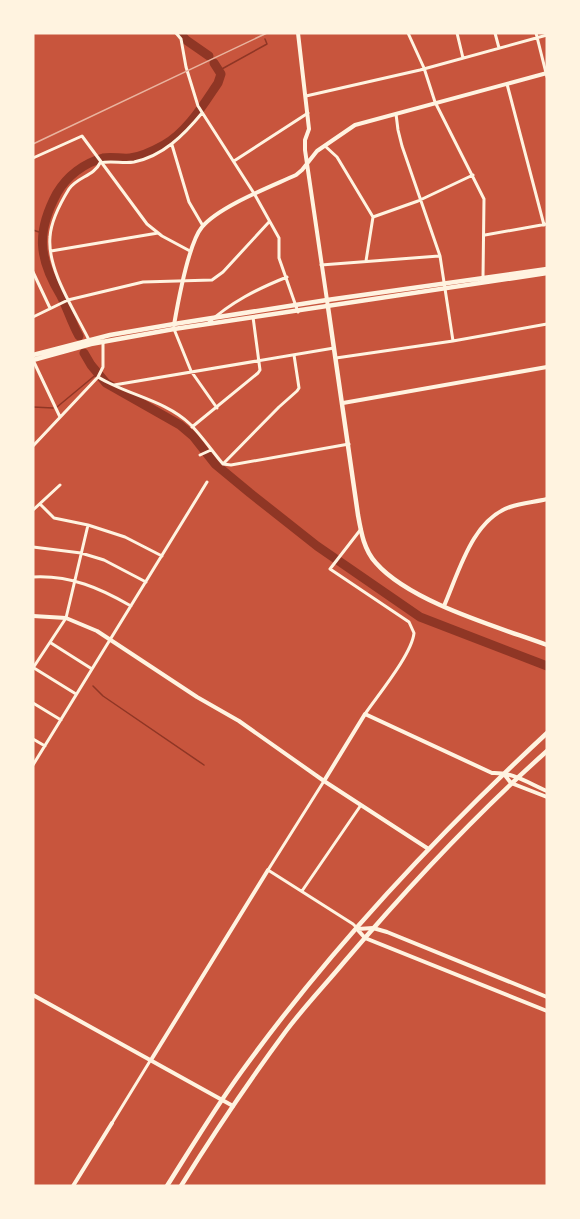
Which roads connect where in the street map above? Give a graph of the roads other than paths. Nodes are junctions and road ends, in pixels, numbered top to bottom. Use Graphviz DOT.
graph roads {
  1 [pos="176,33"];
  2 [pos="297,33"];
  3 [pos="408,33"];
  4 [pos="457,33"];
  5 [pos="495,33"];
  6 [pos="536,35"];
  7 [pos="547,35"];
  8 [pos="499,48"];
  9 [pos="463,58"];
  10 [pos="424,68"];
  11 [pos="547,74"];
  12 [pos="506,83"];
  13 [pos="306,96"];
  14 [pos="435,102"];
  15 [pos="201,112"];
  16 [pos="308,112"];
  17 [pos="396,112"];
  18 [pos="172,145"];
  19 [pos="324,145"];
  20 [pos="33,158"];
  21 [pos="234,161"];
  22 [pos="308,162"];
  23 [pos="100,163"];
  24 [pos="472,175"];
  25 [pos="255,195"];
  26 [pos="420,198"];
  27 [pos="373,217"];
  28 [pos="269,222"];
  29 [pos="545,224"];
  30 [pos="203,226"];
  31 [pos="158,233"];
  32 [pos="484,235"];
  33 [pos="190,251"];
  34 [pos="51,252"];
  35 [pos="440,255"];
  36 [pos="366,261"];
  37 [pos="321,266"];
  38 [pos="547,271"];
  39 [pos="33,272"];
  40 [pos="287,277"];
  41 [pos="483,280"];
  42 [pos="184,281"];
  43 [pos="445,286"];
  44 [pos="68,300"];
  45 [pos="327,300"];
  46 [pos="328,307"];
  47 [pos="51,309"];
  48 [pos="298,309"];
  49 [pos="33,317"];
  50 [pos="253,317"];
  51 [pos="213,319"];
  52 [pos="547,324"];
  53 [pos="206,325"];
  54 [pos="174,326"];
  55 [pos="103,339"];
  56 [pos="453,341"];
  57 [pos="90,342"];
  58 [pos="334,348"];
  59 [pos="33,355"];
  60 [pos="294,355"];
  61 [pos="336,358"];
  62 [pos="33,360"];
  63 [pos="258,361"];
  64 [pos="547,367"];
  65 [pos="191,371"];
  66 [pos="98,377"];
  67 [pos="111,385"];
  68 [pos="343,403"];
  69 [pos="217,408"];
  70 [pos="60,417"];
  71 [pos="192,427"];
  72 [pos="349,444"];
  73 [pos="33,446"];
  74 [pos="209,451"];
  75 [pos="200,455"];
  76 [pos="223,464"];
  77 [pos="207,482"];
  78 [pos="60,485"];
  79 [pos="547,499"];
  80 [pos="40,504"];
  81 [pos="33,510"];
  82 [pos="88,525"];
  83 [pos="361,529"];
  84 [pos="33,547"];
  85 [pos="81,553"];
  86 [pos="162,556"];
  87 [pos="33,577"];
  88 [pos="75,580"];
  89 [pos="146,582"];
  90 [pos="131,606"];
  91 [pos="444,606"];
  92 [pos="33,616"];
  93 [pos="66,618"];
  94 [pos="111,639"];
  95 [pos="51,643"];
  96 [pos="547,643"];
  97 [pos="34,668"];
  98 [pos="92,669"];
  99 [pos="77,694"];
  100 [pos="33,703"];
  101 [pos="365,714"];
  102 [pos="61,720"];
  103 [pos="547,733"];
  104 [pos="33,739"];
  105 [pos="45,746"];
  106 [pos="547,751"];
  107 [pos="33,765"];
  108 [pos="504,773"];
  109 [pos="518,777"];
  110 [pos="324,781"];
  111 [pos="511,783"];
  112 [pos="547,791"];
  113 [pos="547,797"];
  114 [pos="361,805"];
  115 [pos="427,848"];
  116 [pos="268,870"];
  117 [pos="302,891"];
  118 [pos="373,928"];
  119 [pos="357,929"];
  120 [pos="364,938"];
  121 [pos="33,995"];
  122 [pos="547,997"];
  123 [pos="547,1011"];
  124 [pos="151,1060"];
  125 [pos="223,1100"];
  126 [pos="233,1106"];
  127 [pos="112,1123"];
  128 [pos="73,1186"];
  129 [pos="167,1186"];
  130 [pos="181,1186"];
  1 -- 15 [label="street"];
  2 -- 13 [label="street"];
  3 -- 10 [label="street"];
  4 -- 9 [label="street"];
  5 -- 8 [label="street"];
  6 -- 7 [label="street"];
  6 -- 8 [label="street"];
  6 -- 11 [label="street"];
  8 -- 9 [label="street"];
  9 -- 10 [label="street"];
  10 -- 13 [label="street"];
  10 -- 14 [label="street"];
  11 -- 12 [label="street"];
  12 -- 14 [label="street"];
  12 -- 29 [label="street"];
  13 -- 16 [label="street"];
  14 -- 17 [label="street"];
  14 -- 24 [label="street"];
  15 -- 18 [label="street"];
  15 -- 21 [label="street"];
  16 -- 21 [label="street"];
  16 -- 22 [label="street"];
  17 -- 19 [label="street"];
  17 -- 26 [label="street"];
  18 -- 23 [label="street"];
  18 -- 30 [label="street"];
  19 -- 22 [label="street"];
  19 -- 27 [label="street"];
  20 -- 23 [label="street"];
  21 -- 25 [label="street"];
  22 -- 25 [label="street"];
  22 -- 37 [label="street"];
  23 -- 31 [label="street"];
  23 -- 34 [label="street"];
  24 -- 26 [label="street"];
  24 -- 32 [label="street"];
  25 -- 28 [label="street"];
  25 -- 30 [label="street"];
  26 -- 27 [label="street"];
  26 -- 35 [label="street"];
  27 -- 36 [label="street"];
  28 -- 40 [label="street"];
  28 -- 42 [label="street"];
  29 -- 32 [label="street"];
  30 -- 33 [label="street"];
  31 -- 33 [label="street"];
  31 -- 34 [label="street"];
  32 -- 41 [label="street"];
  33 -- 42 [label="street"];
  34 -- 44 [label="street"];
  35 -- 36 [label="street"];
  35 -- 43 [label="street"];
  36 -- 37 [label="street"];
  37 -- 45 [label="street"];
  38 -- 41 [label="main road"];
  39 -- 47 [label="street"];
  40 -- 48 [label="street"];
  40 -- 51 [label="street"];
  41 -- 43 [label="main road"];
  42 -- 44 [label="street"];
  42 -- 54 [label="street"];
  43 -- 45 [label="main road"];
  43 -- 46 [label="main road"];
  43 -- 56 [label="street"];
  44 -- 47 [label="street"];
  44 -- 57 [label="street"];
  45 -- 46 [label="street"];
  45 -- 48 [label="main road"];
  46 -- 48 [label="main road"];
  46 -- 58 [label="main road"];
  47 -- 49 [label="street"];
  48 -- 50 [label="main road"];
  48 -- 51 [label="main road"];
  50 -- 53 [label="main road"];
  50 -- 63 [label="street"];
  51 -- 53 [label="street"];
  51 -- 54 [label="main road"];
  52 -- 56 [label="street"];
  53 -- 54 [label="main road"];
  54 -- 55 [label="main road"];
  54 -- 65 [label="street"];
  55 -- 57 [label="main road"];
  55 -- 66 [label="street"];
  56 -- 61 [label="street"];
  57 -- 59 [label="main road"];
  57 -- 62 [label="main road"];
  58 -- 60 [label="street"];
  58 -- 61 [label="main road"];
  60 -- 63 [label="street"];
  60 -- 76 [label="street"];
  61 -- 68 [label="main road"];
  62 -- 70 [label="street"];
  63 -- 65 [label="street"];
  63 -- 69 [label="street"];
  64 -- 68 [label="street"];
  65 -- 67 [label="street"];
  65 -- 69 [label="street"];
  66 -- 67 [label="street"];
  66 -- 70 [label="street"];
  67 -- 71 [label="street"];
  68 -- 72 [label="main road"];
  69 -- 71 [label="street"];
  70 -- 73 [label="street"];
  71 -- 74 [label="street"];
  72 -- 76 [label="street"];
  72 -- 83 [label="main road"];
  74 -- 75 [label="street"];
  74 -- 76 [label="street"];
  77 -- 86 [label="street"];
  78 -- 80 [label="street"];
  79 -- 91 [label="street"];
  80 -- 81 [label="street"];
  80 -- 82 [label="street"];
  82 -- 85 [label="street"];
  82 -- 86 [label="street"];
  83 -- 91 [label="main road"];
  83 -- 101 [label="street"];
  84 -- 85 [label="street"];
  85 -- 88 [label="street"];
  85 -- 89 [label="street"];
  86 -- 89 [label="street"];
  87 -- 88 [label="street"];
  88 -- 90 [label="street"];
  88 -- 93 [label="street"];
  89 -- 90 [label="street"];
  90 -- 94 [label="street"];
  91 -- 96 [label="main road"];
  92 -- 93 [label="street"];
  93 -- 94 [label="street"];
  93 -- 95 [label="street"];
  94 -- 98 [label="street"];
  94 -- 110 [label="street"];
  95 -- 97 [label="street"];
  95 -- 98 [label="street"];
  97 -- 99 [label="street"];
  98 -- 99 [label="street"];
  99 -- 102 [label="street"];
  100 -- 102 [label="street"];
  101 -- 108 [label="street"];
  101 -- 110 [label="street"];
  102 -- 105 [label="street"];
  103 -- 108 [label="main road"];
  104 -- 105 [label="street"];
  105 -- 107 [label="street"];
  106 -- 109 [label="main road"];
  108 -- 109 [label="street"];
  108 -- 111 [label="street"];
  108 -- 115 [label="main road"];
  109 -- 111 [label="main road"];
  109 -- 112 [label="street"];
  110 -- 114 [label="street"];
  110 -- 116 [label="street"];
  111 -- 113 [label="street"];
  111 -- 118 [label="main road"];
  114 -- 115 [label="street"];
  114 -- 117 [label="street"];
  115 -- 119 [label="main road"];
  116 -- 117 [label="street"];
  116 -- 124 [label="street"];
  117 -- 119 [label="street"];
  118 -- 119 [label="street"];
  118 -- 120 [label="main road"];
  118 -- 122 [label="street"];
  119 -- 120 [label="street"];
  119 -- 125 [label="main road"];
  120 -- 123 [label="street"];
  120 -- 126 [label="main road"];
  121 -- 124 [label="street"];
  124 -- 125 [label="street"];
  124 -- 127 [label="street"];
  125 -- 126 [label="street"];
  125 -- 129 [label="main road"];
  126 -- 130 [label="main road"];
  127 -- 128 [label="street"];
}
